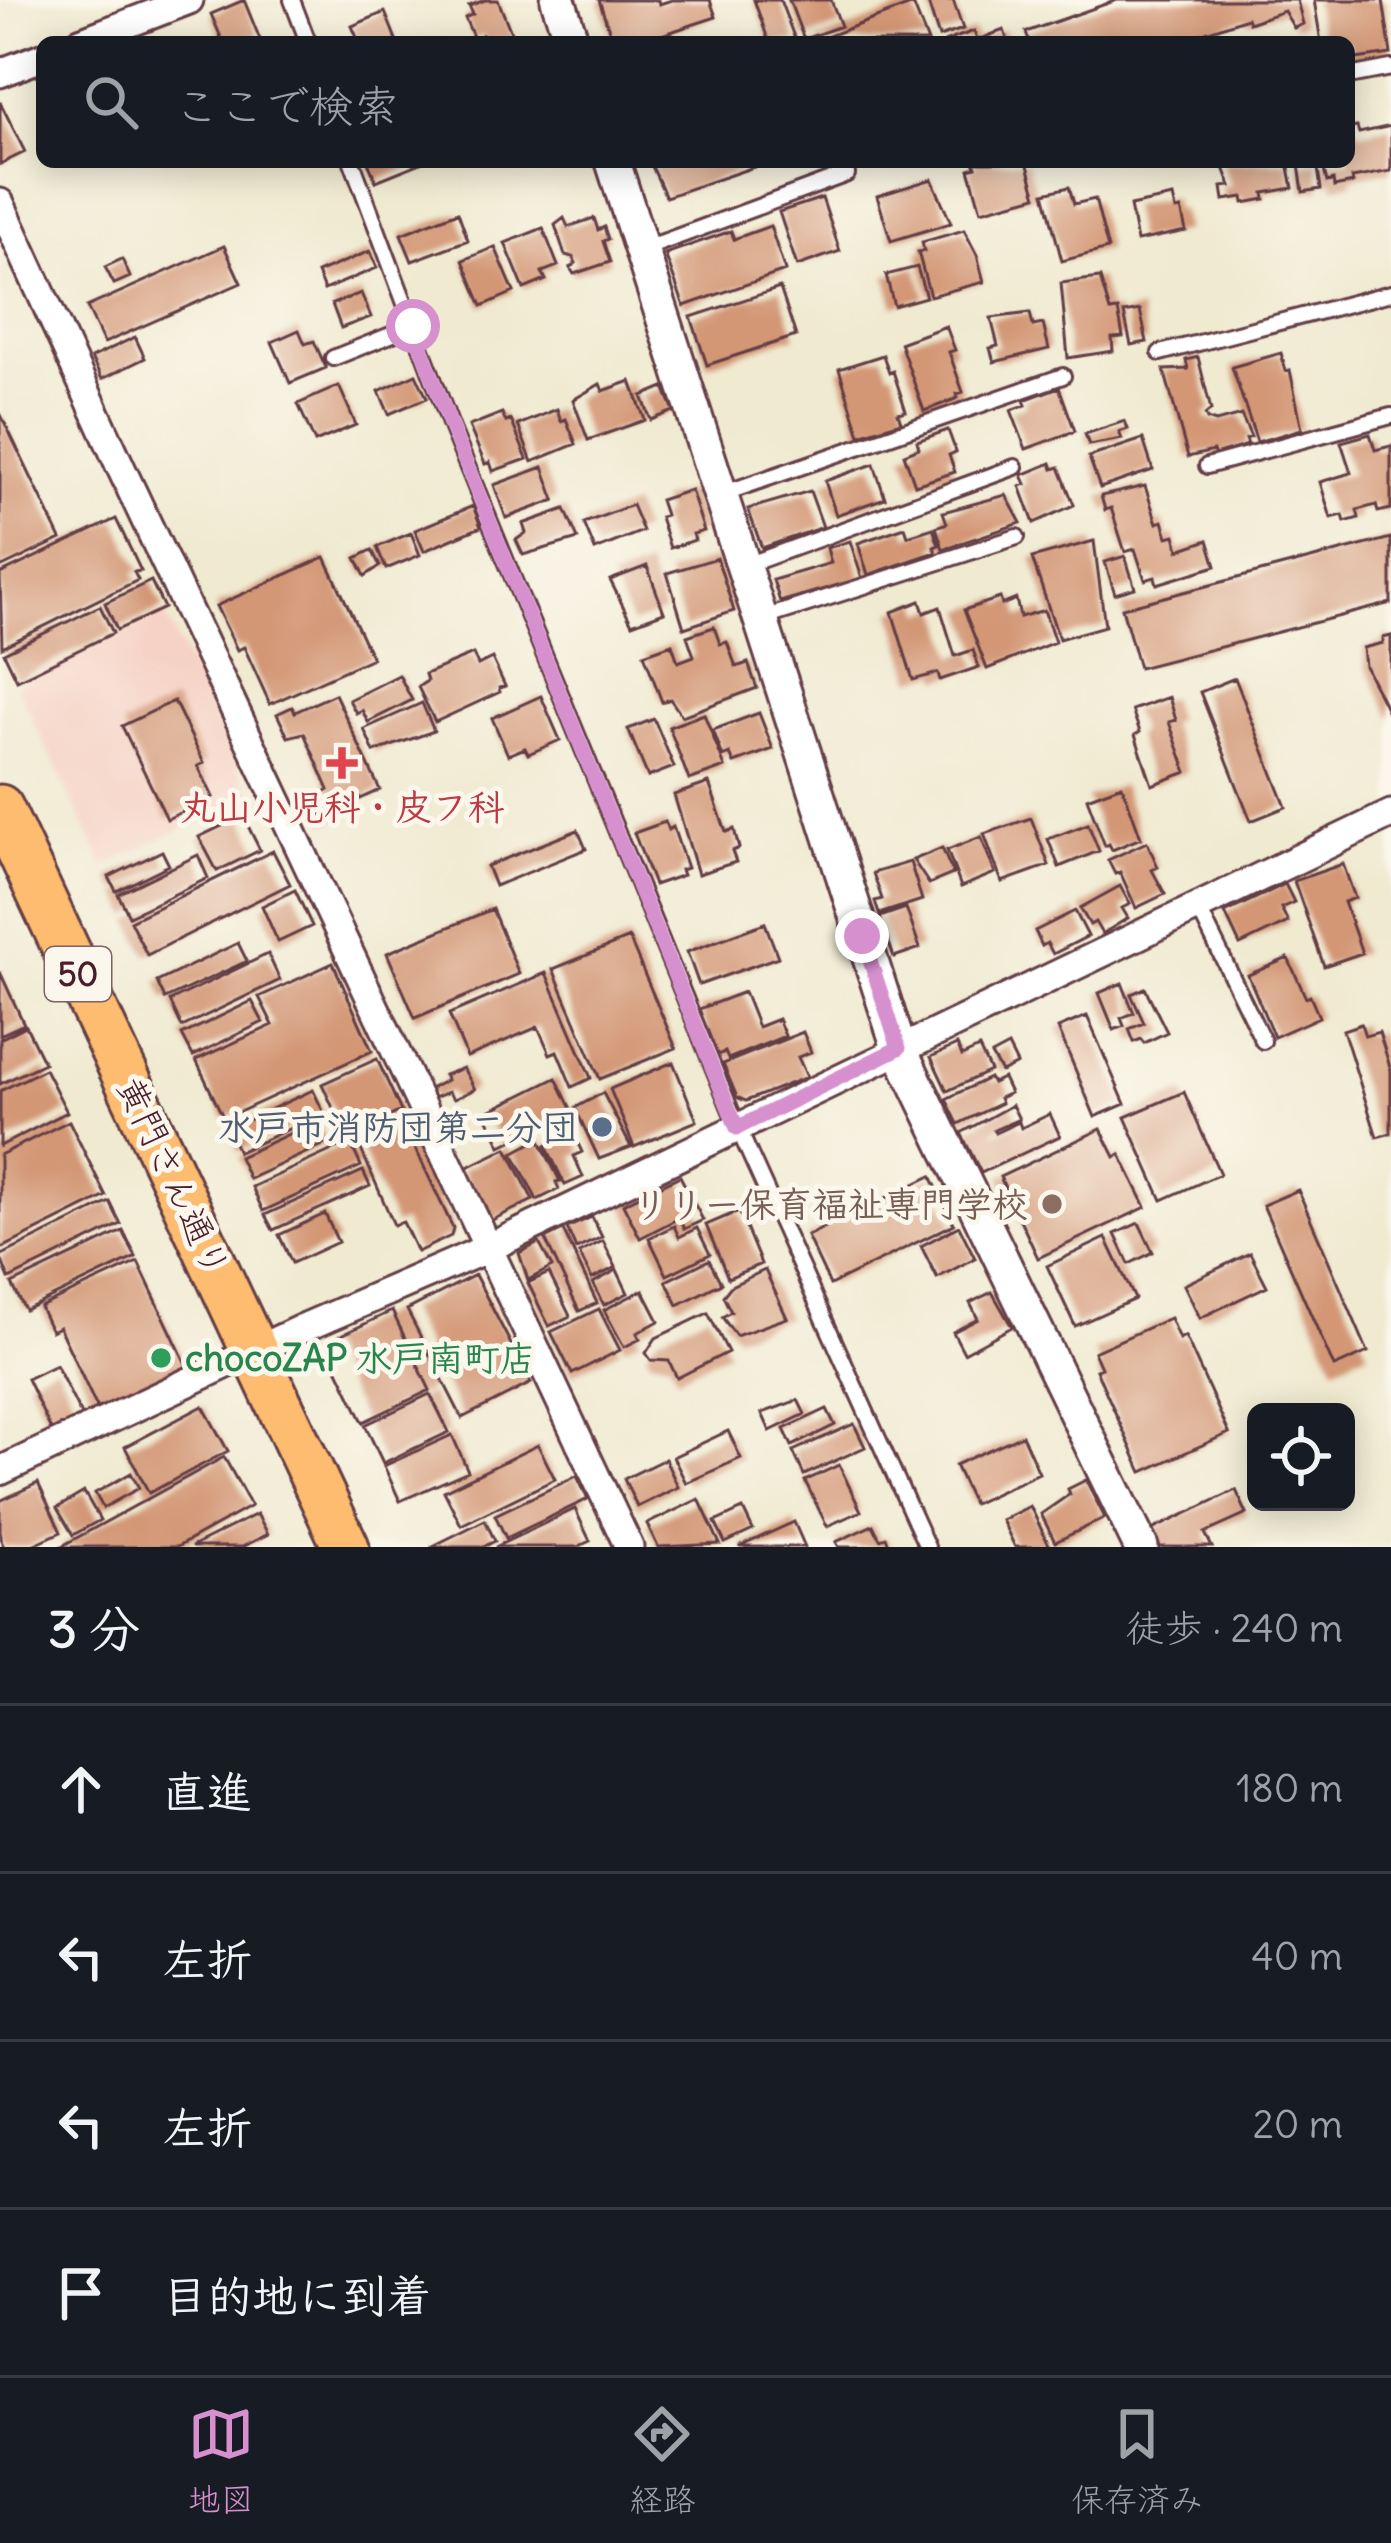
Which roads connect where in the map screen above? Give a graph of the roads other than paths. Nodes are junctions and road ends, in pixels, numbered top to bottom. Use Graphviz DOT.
graph roads {
  1 [pos="189,0"];
  2 [pos="292,0"];
  3 [pos="558,0"];
  4 [pos="96,36"];
  5 [pos="306,36"];
  6 [pos="570,36"];
  7 [pos="36,59"];
  8 [pos="1391,68"];
  9 [pos="0,73"];
  10 [pos="1355,75"];
  11 [pos="354,168"];
  12 [pos="615,168"];
  13 [pos="847,174"];
  14 [pos="0,203"];
  15 [pos="642,250"];
  16 [pos="1391,292"];
  17 [pos="413,326"];
  18 [pos="1160,353"];
  19 [pos="333,358"];
  20 [pos="1063,376"];
  21 [pos="1391,416"];
  22 [pos="1207,466"];
  23 [pos="1015,467"];
  24 [pos="721,495"];
  25 [pos="1017,537"];
  26 [pos="744,566"];
  27 [pos="760,619"];
  28 [pos="0,808"];
  29 [pos="1391,814"];
  30 [pos="1198,907"];
  31 [pos="1263,1041"];
  32 [pos="899,1048"];
  33 [pos="737,1128"];
  34 [pos="488,1248"];
  35 [pos="255,1350"];
  36 [pos="0,1472"];
  37 [pos="346,1547"];
  38 [pos="629,1547"];
  39 [pos="927,1547"];
  40 [pos="1141,1547"];
  1 -- 4 [label="street"];
  2 -- 5 [label="lane"];
  3 -- 6 [label="street"];
  7 -- 9 [label="street"];
  8 -- 10 [label="lane"];
  11 -- 17 [label="lane"];
  12 -- 15 [label="street"];
  13 -- 15 [label="lane"];
  14 -- 34 [label="street"];
  15 -- 24 [label="street"];
  16 -- 18 [label="lane"];
  17 -- 19 [label="lane"];
  17 -- 33 [label="lane"];
  20 -- 24 [label="lane"];
  21 -- 22 [label="lane"];
  23 -- 26 [label="lane"];
  24 -- 26 [label="street"];
  25 -- 27 [label="lane"];
  26 -- 27 [label="street"];
  27 -- 32 [label="street"];
  28 -- 35 [label="highway, 黄門さん通り / 50"];
  29 -- 30 [label="street"];
  30 -- 31 [label="lane"];
  30 -- 32 [label="street"];
  32 -- 33 [label="street"];
  32 -- 40 [label="street"];
  33 -- 34 [label="street"];
  33 -- 39 [label="lane"];
  34 -- 35 [label="street"];
  34 -- 38 [label="street"];
  35 -- 36 [label="street"];
  35 -- 37 [label="highway, 黄門さん通り / 50"];
}
